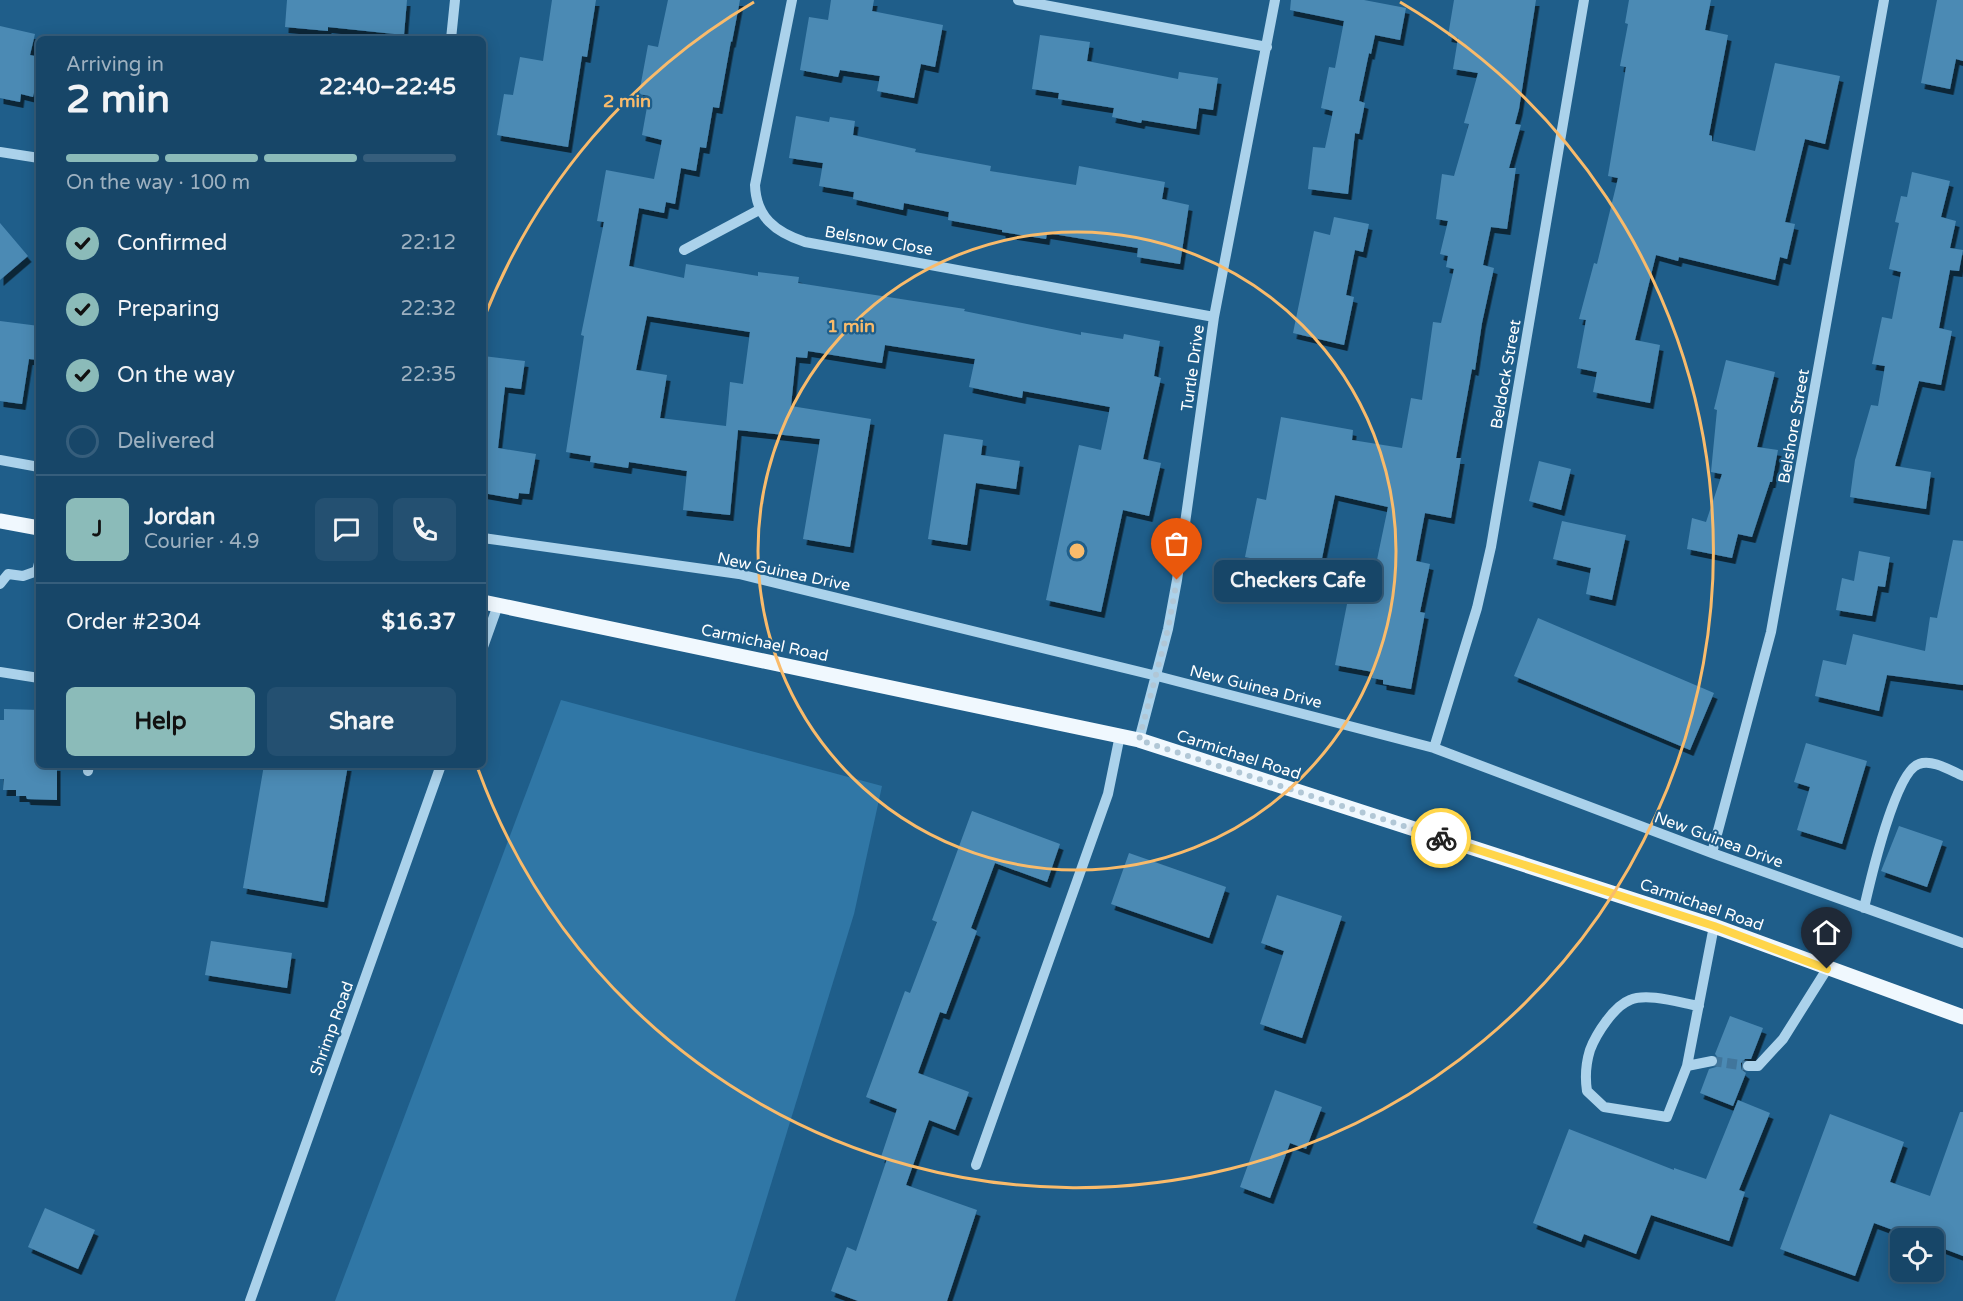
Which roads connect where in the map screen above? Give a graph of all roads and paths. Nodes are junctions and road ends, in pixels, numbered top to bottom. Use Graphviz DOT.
graph roads {
  1 [pos="455,0"];
  2 [pos="792,0"];
  3 [pos="1018,0"];
  4 [pos="1275,0"];
  5 [pos="1584,0"];
  6 [pos="1884,0"];
  7 [pos="451,36"];
  8 [pos="1267,47"];
  9 [pos="0,152"];
  10 [pos="36,158"];
  11 [pos="759,210"];
  12 [pos="684,250"];
  13 [pos="1214,317"];
  14 [pos="0,460"];
  15 [pos="36,466"];
  16 [pos="0,522"];
  17 [pos="36,528"];
  18 [pos="486,538"];
  19 [pos="36,571"];
  20 [pos="0,584"];
  21 [pos="491,603"];
  22 [pos="486,630"];
  23 [pos="0,672"];
  24 [pos="1157,676"];
  25 [pos="36,678"];
  26 [pos="1120,735"];
  27 [pos="1139,740"];
  28 [pos="1434,748"];
  29 [pos="440,768"];
  30 [pos="1963,776"];
  31 [pos="1712,853"];
  32 [pos="1864,908"];
  33 [pos="1714,926"];
  34 [pos="1963,943"];
  35 [pos="1827,969"];
  36 [pos="1699,1006"];
  37 [pos="1963,1017"];
  38 [pos="1712,1061"];
  39 [pos="1687,1065"];
  40 [pos="1748,1066"];
  41 [pos="976,1165"];
  42 [pos="250,1301"];
  1 -- 7 [label="street"];
  2 -- 11 [label="street"];
  3 -- 8 [label="street"];
  4 -- 8 [label="street, Turtle Drive"];
  5 -- 28 [label="street, Beldock Street"];
  6 -- 31 [label="street, Belshore Street"];
  8 -- 13 [label="street, Turtle Drive"];
  9 -- 10 [label="street"];
  11 -- 12 [label="street"];
  11 -- 13 [label="street, Belsnow Close"];
  13 -- 24 [label="street, Turtle Drive"];
  14 -- 15 [label="street"];
  16 -- 17 [label="main road"];
  18 -- 24 [label="street, New Guinea Drive"];
  19 -- 20 [label="street"];
  21 -- 22 [label="street"];
  21 -- 26 [label="main road, Carmichael Road"];
  23 -- 25 [label="street"];
  24 -- 27 [label="street, Turtle Drive"];
  24 -- 28 [label="street, New Guinea Drive"];
  26 -- 27 [label="main road, Carmichael Road"];
  26 -- 41 [label="street"];
  27 -- 33 [label="main road, Carmichael Road"];
  28 -- 31 [label="street, New Guinea Drive"];
  29 -- 42 [label="street, Shrimp Road"];
  30 -- 32 [label="street"];
  31 -- 32 [label="street, New Guinea Drive"];
  32 -- 34 [label="street, New Guinea Drive"];
  33 -- 35 [label="main road, Carmichael Road"];
  33 -- 36 [label="street"];
  35 -- 37 [label="main road, Carmichael Road"];
  35 -- 40 [label="street"];
  36 -- 39 [label="street"];
  36 -- 39 [label="street"];
  38 -- 39 [label="street"];
}
